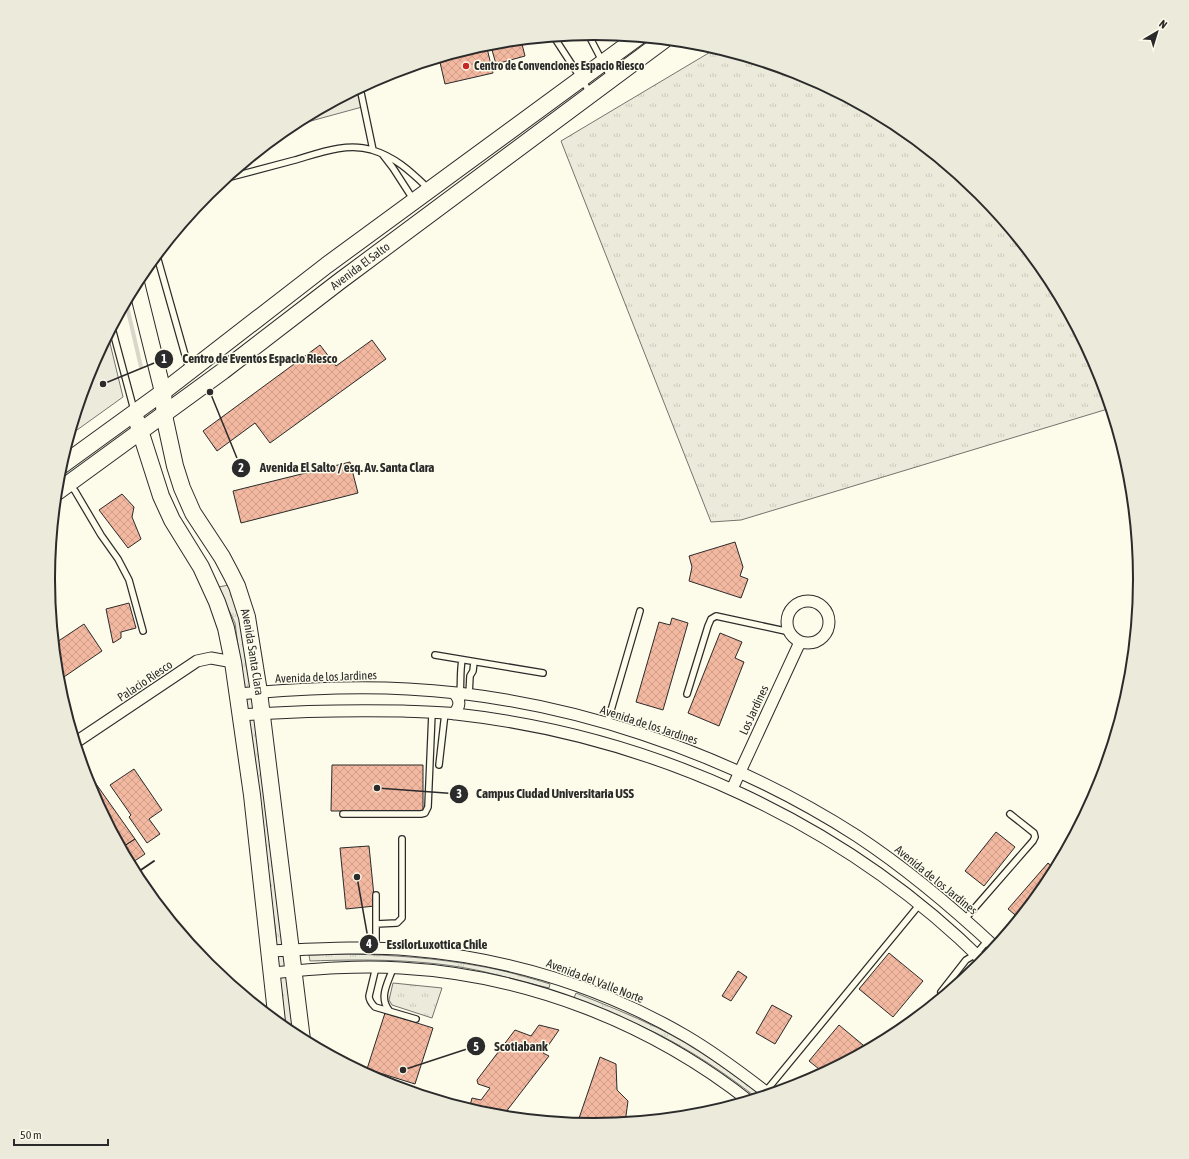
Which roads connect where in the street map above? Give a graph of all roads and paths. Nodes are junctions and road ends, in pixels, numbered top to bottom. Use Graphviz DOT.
graph roads {
  1 [pos="591,40"];
  2 [pos="557,41"];
  3 [pos="633,41"];
  4 [pos="658,44"];
  5 [pos="604,64"];
  6 [pos="611,78"];
  7 [pos="581,79"];
  8 [pos="361,94"];
  9 [pos="591,94"];
  10 [pos="373,150"];
  11 [pos="381,154"];
  12 [pos="238,175"];
  13 [pos="430,190"];
  14 [pos="415,202"];
  15 [pos="158,263"];
  16 [pos="138,292"];
  17 [pos="114,335"];
  18 [pos="190,371"];
  19 [pos="163,392"];
  20 [pos="135,412"];
  21 [pos="165,414"];
  22 [pos="140,431"];
  23 [pos="68,461"];
  24 [pos="63,488"];
  25 [pos="640,611"];
  26 [pos="143,632"];
  27 [pos="790,632"];
  28 [pos="800,642"];
  29 [pos="435,655"];
  30 [pos="462,660"];
  31 [pos="233,662"];
  32 [pos="474,662"];
  33 [pos="543,673"];
  34 [pos="259,692"];
  35 [pos="238,694"];
  36 [pos="465,694"];
  37 [pos="687,694"];
  38 [pos="432,713"];
  39 [pos="450,713"];
  40 [pos="261,714"];
  41 [pos="240,715"];
  42 [pos="473,716"];
  43 [pos="607,724"];
  44 [pos="80,740"];
  45 [pos="439,765"];
  46 [pos="740,772"];
  47 [pos="732,789"];
  48 [pos="343,814"];
  49 [pos="1010,814"];
  50 [pos="402,839"];
  51 [pos="376,895"];
  52 [pos="920,904"];
  53 [pos="952,908"];
  54 [pos="965,919"];
  55 [pos="941,923"];
  56 [pos="376,924"];
  57 [pos="992,944"];
  58 [pos="376,949"];
  59 [pos="290,950"];
  60 [pos="268,951"];
  61 [pos="979,958"];
  62 [pos="980,958"];
  63 [pos="376,967"];
  64 [pos="393,968"];
  65 [pos="293,971"];
  66 [pos="271,973"];
  67 [pos="554,978"];
  68 [pos="574,984"];
  69 [pos="941,992"];
  70 [pos="550,995"];
  71 [pos="569,1002"];
  72 [pos="389,1010"];
  73 [pos="276,1015"];
  74 [pos="416,1019"];
  75 [pos="301,1032"];
  76 [pos="771,1089"];
  77 [pos="765,1091"];
  78 [pos="744,1098"];
  1 -- 5 [label="lane"];
  2 -- 7 [label="lane"];
  3 -- 5 [label="main road, Avenida El Salto"];
  4 -- 6 [label="main road, Avenida El Salto"];
  5 -- 6 [label="lane"];
  5 -- 7 [label="main road, Avenida El Salto"];
  6 -- 9 [label="main road, Avenida El Salto"];
  7 -- 9 [label="lane"];
  7 -- 13 [label="main road, Avenida El Salto"];
  8 -- 10 [label="lane"];
  9 -- 21 [label="main road, Avenida El Salto"];
  10 -- 11 [label="lane"];
  10 -- 12 [label="lane"];
  11 -- 13 [label="lane"];
  11 -- 14 [label="lane"];
  13 -- 14 [label="main road, Avenida El Salto"];
  14 -- 18 [label="main road, Avenida El Salto"];
  15 -- 18 [label="lane"];
  16 -- 19 [label="main road, Avenida Santa Clara"];
  17 -- 20 [label="lane"];
  18 -- 19 [label="main road, Avenida El Salto"];
  19 -- 20 [label="main road, Avenida El Salto"];
  19 -- 21 [label="main road, Avenida Santa Clara"];
  20 -- 22 [label="main road, Avenida Santa Clara"];
  20 -- 23 [label="main road, Avenida El Salto"];
  21 -- 22 [label="main road, Avenida El Salto"];
  21 -- 34 [label="main road, Avenida Santa Clara"];
  22 -- 24 [label="main road, Avenida El Salto"];
  22 -- 31 [label="main road, Avenida Santa Clara"];
  24 -- 26 [label="lane"];
  25 -- 43 [label="lane"];
  27 -- 28 [label="street"];
  27 -- 28 [label="street"];
  27 -- 37 [label="lane"];
  28 -- 46 [label="street, Los Jardines"];
  29 -- 30 [label="lane"];
  30 -- 32 [label="lane"];
  30 -- 36 [label="lane"];
  31 -- 35 [label="main road, Avenida Santa Clara"];
  31 -- 44 [label="street, Palacio Riesco"];
  32 -- 33 [label="lane"];
  32 -- 36 [label="lane"];
  34 -- 35 [label="street, Avenida de los Jardines"];
  34 -- 36 [label="street, Avenida de los Jardines"];
  34 -- 40 [label="main road, Avenida Santa Clara"];
  35 -- 41 [label="main road, Avenida Santa Clara"];
  36 -- 39 [label="street"];
  36 -- 42 [label="street"];
  36 -- 43 [label="street, Avenida de los Jardines"];
  38 -- 39 [label="street"];
  38 -- 40 [label="street"];
  38 -- 48 [label="lane"];
  39 -- 42 [label="street"];
  39 -- 45 [label="lane"];
  40 -- 41 [label="street"];
  40 -- 59 [label="main road, Avenida Santa Clara"];
  41 -- 60 [label="main road, Avenida Santa Clara"];
  42 -- 47 [label="street"];
  43 -- 46 [label="street, Avenida de los Jardines"];
  46 -- 47 [label="street, Los Jardines"];
  46 -- 53 [label="street, Avenida de los Jardines"];
  47 -- 52 [label="street"];
  49 -- 54 [label="lane"];
  50 -- 56 [label="lane"];
  51 -- 56 [label="lane"];
  52 -- 55 [label="street"];
  52 -- 76 [label="lane"];
  53 -- 54 [label="street, Avenida de los Jardines"];
  53 -- 55 [label="street"];
  54 -- 57 [label="street, Avenida de los Jardines"];
  55 -- 62 [label="street"];
  56 -- 58 [label="lane"];
  58 -- 59 [label="street, Avenida del Valle Norte"];
  58 -- 67 [label="street, Avenida del Valle Norte"];
  59 -- 60 [label="street, Avenida del Valle Norte"];
  59 -- 65 [label="main road, Avenida Santa Clara"];
  60 -- 66 [label="main road, Avenida Santa Clara"];
  61 -- 69 [label="lane"];
  63 -- 64 [label="street"];
  63 -- 65 [label="street"];
  63 -- 72 [label="lane"];
  64 -- 70 [label="street"];
  64 -- 72 [label="lane"];
  65 -- 66 [label="street"];
  65 -- 75 [label="main road, Avenida Santa Clara"];
  66 -- 73 [label="main road, Avenida Santa Clara"];
  67 -- 68 [label="street, Avenida del Valle Norte"];
  67 -- 70 [label="street"];
  68 -- 71 [label="street"];
  68 -- 77 [label="street, Avenida del Valle Norte"];
  70 -- 71 [label="street"];
  71 -- 78 [label="street"];
  72 -- 74 [label="lane"];
}
